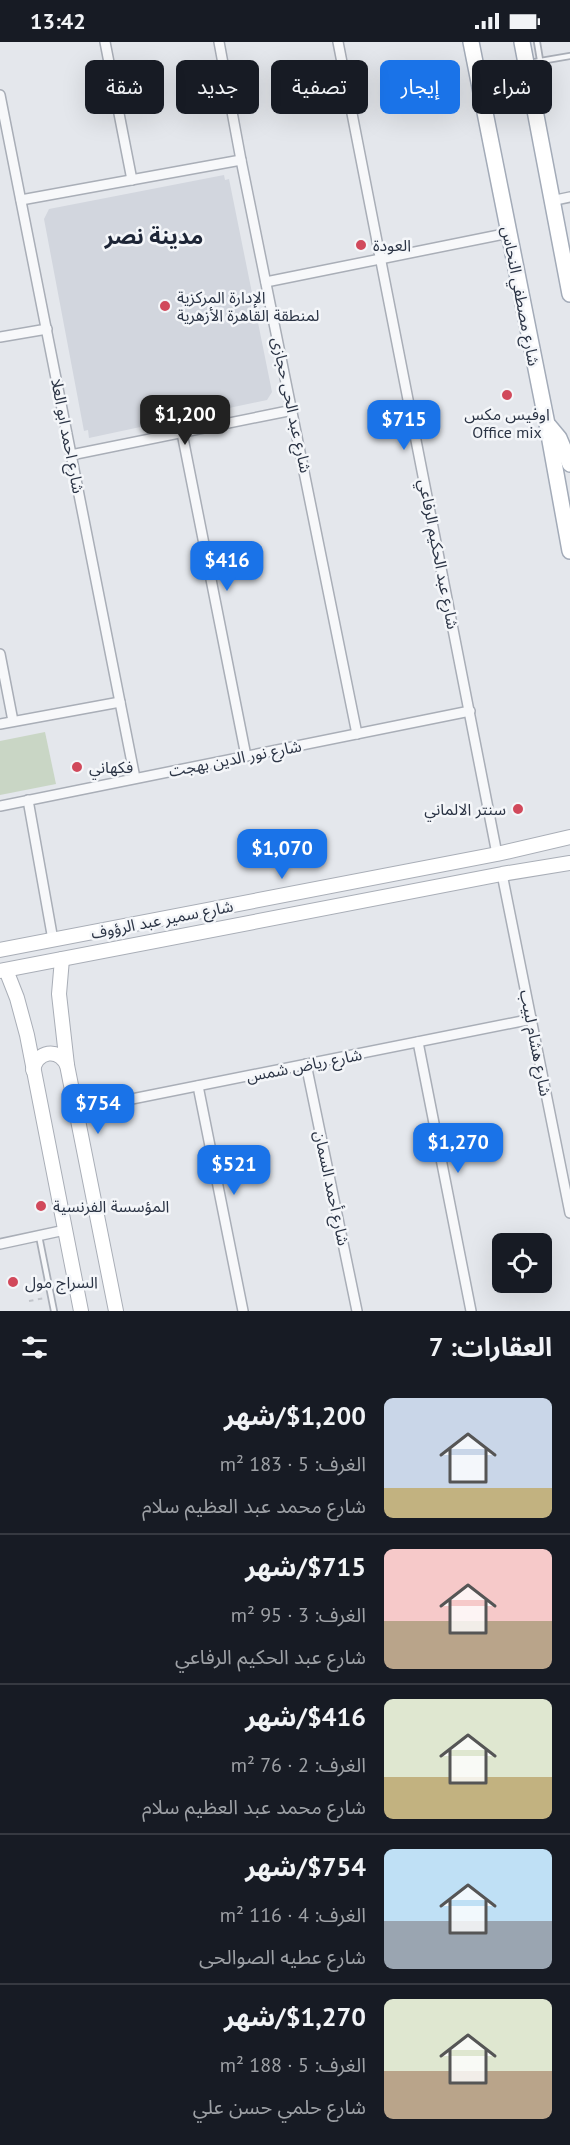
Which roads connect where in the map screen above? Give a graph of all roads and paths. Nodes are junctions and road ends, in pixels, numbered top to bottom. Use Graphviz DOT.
graph roads {
  1 [pos="105,42"];
  2 [pos="219,42"];
  3 [pos="338,42"];
  4 [pos="522,42"];
  5 [pos="537,42"];
  6 [pos="471,43"];
  7 [pos="570,56"];
  8 [pos="525,60"];
  9 [pos="540,60"];
  10 [pos="0,94"];
  11 [pos="535,114"];
  12 [pos="241,160"];
  13 [pos="132,180"];
  14 [pos="570,197"];
  15 [pos="21,200"];
  16 [pos="551,201"];
  17 [pos="509,233"];
  18 [pos="566,248"];
  19 [pos="381,260"];
  20 [pos="266,282"];
  21 [pos="570,294"];
  22 [pos="47,329"];
  23 [pos="0,338"];
  24 [pos="293,410"];
  25 [pos="547,424"];
  26 [pos="182,433"];
  27 [pos="71,455"];
  28 [pos="570,464"];
  29 [pos="570,551"];
  30 [pos="0,654"];
  31 [pos="120,702"];
  32 [pos="470,711"];
  33 [pos="13,721"];
  34 [pos="0,724"];
  35 [pos="357,734"];
  36 [pos="246,756"];
  37 [pos="135,778"];
  38 [pos="28,800"];
  39 [pos="0,806"];
  40 [pos="570,837"];
  41 [pos="497,854"];
  42 [pos="570,863"];
  43 [pos="501,874"];
  44 [pos="53,940"];
  45 [pos="0,950"];
  46 [pos="62,959"];
  47 [pos="3,970"];
  48 [pos="532,1019"];
  49 [pos="418,1042"];
  50 [pos="306,1064"];
  51 [pos="67,1065"];
  52 [pos="33,1070"];
  53 [pos="198,1086"];
  54 [pos="77,1110"];
  55 [pos="570,1213"];
  56 [pos="65,1230"];
  57 [pos="39,1236"];
  58 [pos="0,1244"];
  59 [pos="54,1311"];
  60 [pos="81,1311"];
  61 [pos="116,1311"];
  62 [pos="243,1311"];
  63 [pos="357,1311"];
  64 [pos="471,1311"];
  1 -- 13 [label="street"];
  2 -- 12 [label="street, شارع عبد الحى حجازى"];
  3 -- 19 [label="street, شارع عبد الحكيم الرفاعي"];
  4 -- 8 [label="main road"];
  5 -- 9 [label="lane"];
  6 -- 17 [label="main road, شارع مصطفي النحاس"];
  7 -- 9 [label="lane"];
  10 -- 15 [label="street, شارع احمد ابو العلا"];
  11 -- 16 [label="main road"];
  12 -- 13 [label="street"];
  12 -- 20 [label="street, شارع عبد الحى حجازى"];
  13 -- 15 [label="street"];
  14 -- 16 [label="street"];
  15 -- 22 [label="street, شارع احمد ابو العلا"];
  16 -- 18 [label="main road"];
  17 -- 19 [label="street"];
  17 -- 25 [label="main road, شارع مصطفي النحاس"];
  18 -- 21 [label="main road"];
  19 -- 20 [label="street"];
  19 -- 32 [label="street, شارع عبد الحكيم الرفاعي"];
  20 -- 24 [label="street, شارع عبد الحى حجازى"];
  22 -- 23 [label="street"];
  22 -- 27 [label="street, شارع احمد ابو العلا"];
  24 -- 26 [label="street"];
  24 -- 35 [label="street, شارع عبد الحى حجازى"];
  25 -- 28 [label="main road"];
  25 -- 29 [label="main road, شارع مصطفي النحاس"];
  26 -- 27 [label="street"];
  26 -- 36 [label="street"];
  27 -- 31 [label="street, شارع احمد ابو العلا"];
  30 -- 33 [label="street"];
  31 -- 33 [label="street"];
  31 -- 37 [label="street, شارع احمد ابو العلا"];
  32 -- 35 [label="street, شارع نور الدين بهجت"];
  32 -- 41 [label="street, شارع عبد الحكيم الرفاعي"];
  33 -- 34 [label="street"];
  35 -- 36 [label="street, شارع نور الدين بهجت"];
  36 -- 37 [label="street, شارع نور الدين بهجت"];
  37 -- 38 [label="street, شارع نور الدين بهجت"];
  38 -- 39 [label="street, شارع نور الدين بهجت"];
  38 -- 44 [label="street"];
  40 -- 41 [label="street, شارع سمير عبد الرؤوف"];
  41 -- 44 [label="street, شارع سمير عبد الرؤوف"];
  42 -- 43 [label="street, شارع سمير عبد الرؤوف"];
  43 -- 46 [label="street, شارع سمير عبد الرؤوف"];
  43 -- 48 [label="street, شارع هشام لبيب"];
  44 -- 45 [label="street, شارع سمير عبد الرؤوف"];
  46 -- 47 [label="street, شارع سمير عبد الرؤوف"];
  46 -- 51 [label="street"];
  47 -- 52 [label="street"];
  48 -- 49 [label="street, شارع رياض شمس"];
  48 -- 55 [label="street, شارع هشام لبيب"];
  49 -- 50 [label="street, شارع رياض شمس"];
  49 -- 64 [label="street"];
  50 -- 53 [label="street, شارع رياض شمس"];
  50 -- 63 [label="street, شارع أحمد السمان"];
  51 -- 52 [label="street"];
  51 -- 54 [label="street"];
  52 -- 56 [label="street"];
  53 -- 54 [label="street, شارع رياض شمس"];
  53 -- 62 [label="street"];
  54 -- 61 [label="street"];
  56 -- 57 [label="street"];
  56 -- 60 [label="street"];
  57 -- 58 [label="street"];
  57 -- 59 [label="lane"];
}
